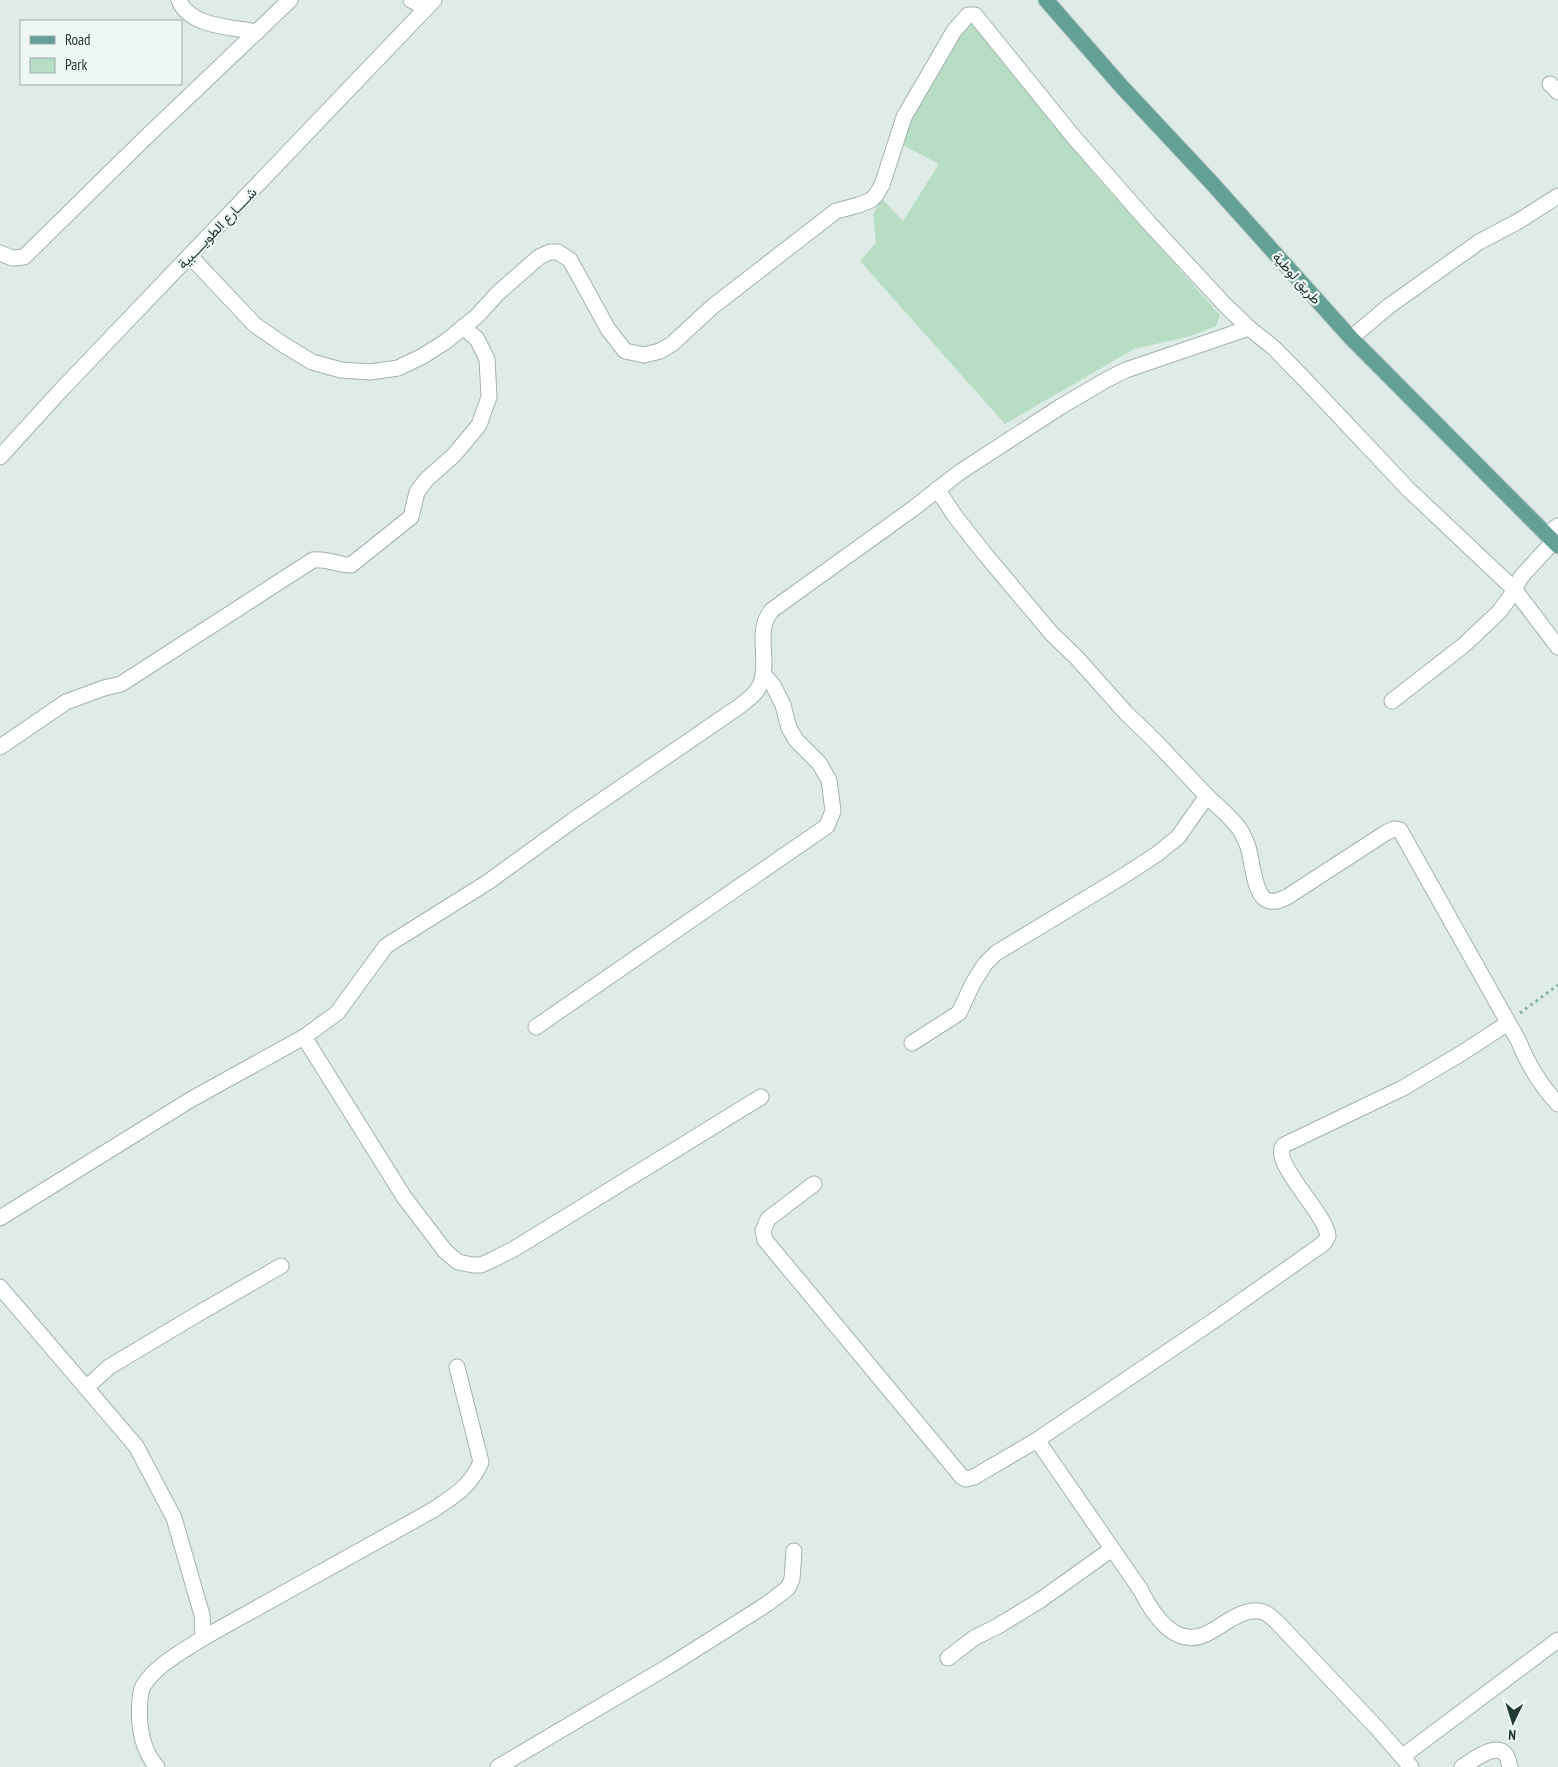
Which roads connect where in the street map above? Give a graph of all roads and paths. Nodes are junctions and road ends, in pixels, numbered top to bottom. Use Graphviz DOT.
graph roads {
  1 [pos="179,0"];
  2 [pos="290,0"];
  3 [pos="411,0"];
  4 [pos="1046,0"];
  5 [pos="430,4"];
  6 [pos="257,32"];
  7 [pos="1558,196"];
  8 [pos="0,253"];
  9 [pos="190,256"];
  10 [pos="462,327"];
  11 [pos="1249,328"];
  12 [pos="1351,338"];
  13 [pos="0,457"];
  14 [pos="937,489"];
  15 [pos="1554,537"];
  16 [pos="1514,589"];
  17 [pos="1558,647"];
  18 [pos="763,674"];
  19 [pos="1392,701"];
  20 [pos="0,747"];
  21 [pos="1207,796"];
  22 [pos="1558,985"];
  23 [pos="1508,1023"];
  24 [pos="536,1027"];
  25 [pos="304,1037"];
  26 [pos="912,1043"];
  27 [pos="761,1097"];
  28 [pos="1558,1104"];
  29 [pos="814,1184"];
  30 [pos="0,1218"];
  31 [pos="281,1266"];
  32 [pos="0,1287"];
  33 [pos="458,1367"];
  34 [pos="87,1388"];
  35 [pos="1037,1440"];
  36 [pos="1112,1549"];
  37 [pos="794,1551"];
  38 [pos="203,1638"];
  39 [pos="1558,1640"];
  40 [pos="948,1658"];
  41 [pos="1407,1761"];
  42 [pos="157,1767"];
  43 [pos="498,1767"];
  44 [pos="1462,1767"];
  45 [pos="1510,1767"];
  1 -- 6 [label="street"];
  2 -- 6 [label="street"];
  3 -- 5 [label="street"];
  4 -- 12 [label="main road, طريق لوطية"];
  5 -- 9 [label="street, شــــارع الطويــــبية"];
  6 -- 8 [label="street"];
  7 -- 12 [label="street"];
  9 -- 10 [label="street"];
  9 -- 13 [label="street, شــــارع الطويــــبية"];
  10 -- 11 [label="street"];
  10 -- 20 [label="street"];
  11 -- 14 [label="street"];
  11 -- 16 [label="street"];
  12 -- 15 [label="main road, طريق لوطية"];
  14 -- 18 [label="street"];
  14 -- 21 [label="street"];
  15 -- 16 [label="street"];
  16 -- 17 [label="street"];
  16 -- 19 [label="street"];
  18 -- 24 [label="street"];
  18 -- 25 [label="street"];
  21 -- 23 [label="street"];
  21 -- 26 [label="street"];
  22 -- 23 [label="path"];
  23 -- 28 [label="street"];
  23 -- 35 [label="street"];
  25 -- 27 [label="street"];
  25 -- 30 [label="street"];
  29 -- 35 [label="street"];
  31 -- 34 [label="street"];
  32 -- 34 [label="street"];
  33 -- 38 [label="street"];
  34 -- 38 [label="street"];
  35 -- 36 [label="street"];
  36 -- 40 [label="street"];
  36 -- 41 [label="street"];
  37 -- 43 [label="street"];
  38 -- 42 [label="street"];
  39 -- 41 [label="street"];
  44 -- 45 [label="street"];
}
